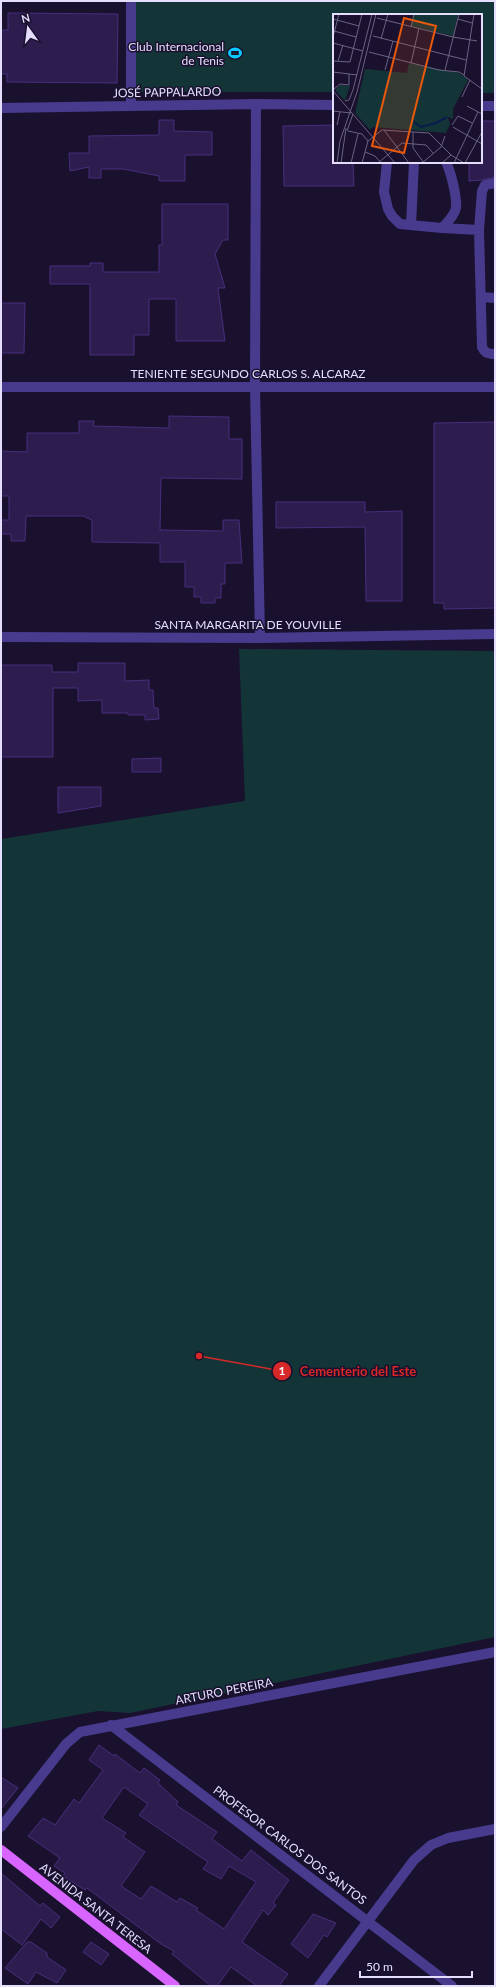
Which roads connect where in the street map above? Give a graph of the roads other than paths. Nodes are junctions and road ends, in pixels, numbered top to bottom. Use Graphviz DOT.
graph roads {
  1 [pos="131,1"];
  2 [pos="256,104"];
  3 [pos="131,105"];
  4 [pos="333,105"];
  5 [pos="482,106"];
  6 [pos="495,106"];
  7 [pos="1,108"];
  8 [pos="387,163"];
  9 [pos="414,163"];
  10 [pos="446,163"];
  11 [pos="495,183"];
  12 [pos="411,224"];
  13 [pos="442,228"];
  14 [pos="480,230"];
  15 [pos="481,297"];
  16 [pos="495,298"];
  17 [pos="495,354"];
  18 [pos="255,386"];
  19 [pos="1,387"];
  20 [pos="495,387"];
  21 [pos="495,634"];
  22 [pos="1,637"];
  23 [pos="260,638"];
  24 [pos="495,1652"];
  25 [pos="111,1726"];
  26 [pos="1,1828"];
  27 [pos="495,1829"];
  28 [pos="1,1850"];
  29 [pos="367,1920"];
  30 [pos="175,1986"];
  31 [pos="319,1986"];
  32 [pos="452,1986"];
  1 -- 3 [label="street"];
  2 -- 3 [label="street, JOSÉ PAPPALARDO"];
  2 -- 4 [label="street, JOSÉ PAPPALARDO"];
  2 -- 18 [label="street"];
  3 -- 7 [label="street, JOSÉ PAPPALARDO"];
  5 -- 6 [label="street"];
  8 -- 12 [label="street"];
  9 -- 12 [label="street"];
  10 -- 13 [label="street"];
  11 -- 14 [label="street"];
  12 -- 13 [label="street"];
  13 -- 14 [label="street"];
  14 -- 15 [label="street"];
  15 -- 16 [label="street"];
  15 -- 17 [label="street"];
  18 -- 19 [label="street, TENIENTE SEGUNDO CARLOS S. ALCARAZ"];
  18 -- 20 [label="street, TENIENTE SEGUNDO CARLOS S. ALCARAZ"];
  18 -- 23 [label="street"];
  21 -- 23 [label="street, SANTA MARGARITA DE YOUVILLE"];
  22 -- 23 [label="street, SANTA MARGARITA DE YOUVILLE"];
  24 -- 25 [label="street, ARTURO PEREIRA"];
  25 -- 26 [label="street, ARTURO PEREIRA"];
  25 -- 29 [label="street, PROFESOR CARLOS DOS SANTOS"];
  27 -- 29 [label="street"];
  28 -- 30 [label="main road, AVENIDA SANTA TERESA"];
  29 -- 31 [label="street"];
  29 -- 32 [label="street, PROFESOR CARLOS DOS SANTOS"];
}
